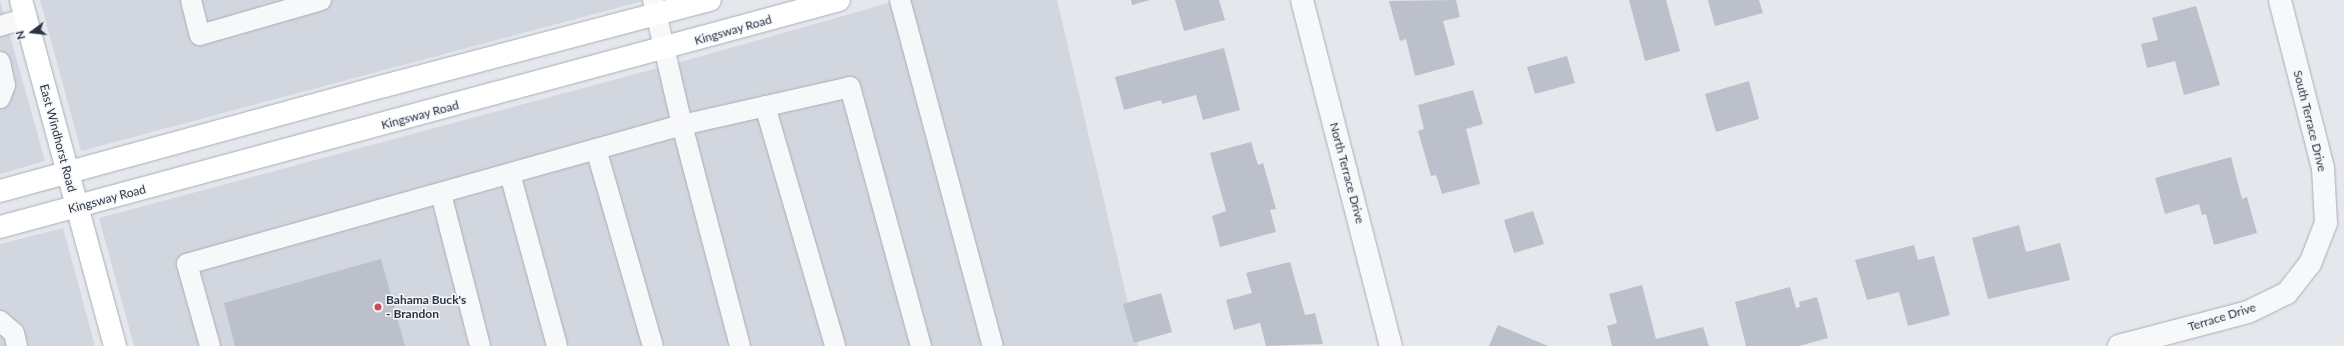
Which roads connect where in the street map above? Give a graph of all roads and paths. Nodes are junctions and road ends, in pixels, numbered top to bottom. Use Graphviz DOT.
graph roads {
  1 [pos="191,0"];
  2 [pos="321,0"];
  3 [pos="710,0"];
  4 [pos="839,0"];
  5 [pos="900,0"];
  6 [pos="1302,0"];
  7 [pos="2280,0"];
  8 [pos="655,7"];
  9 [pos="23,9"];
  10 [pos="0,26"];
  11 [pos="665,49"];
  12 [pos="0,62"];
  13 [pos="0,98"];
  14 [pos="765,106"];
  15 [pos="682,125"];
  16 [pos="596,149"];
  17 [pos="67,172"];
  18 [pos="510,174"];
  19 [pos="0,191"];
  20 [pos="441,194"];
  21 [pos="77,207"];
  22 [pos="0,228"];
  23 [pos="2310,264"];
  24 [pos="0,321"];
  25 [pos="17,346"];
  26 [pos="115,346"];
  27 [pos="210,346"];
  28 [pos="480,346"];
  29 [pos="557,346"];
  30 [pos="653,346"];
  31 [pos="740,346"];
  32 [pos="835,346"];
  33 [pos="921,346"];
  34 [pos="993,346"];
  35 [pos="1391,346"];
  36 [pos="2119,346"];
  1 -- 2 [label="lane"];
  3 -- 8 [label="street"];
  4 -- 11 [label="street, Kingsway Road"];
  5 -- 34 [label="lane"];
  6 -- 35 [label="street, North Terrace Drive"];
  7 -- 23 [label="street, South Terrace Drive"];
  8 -- 11 [label="lane"];
  8 -- 17 [label="street"];
  9 -- 10 [label="lane"];
  9 -- 17 [label="street, East Windhorst Road"];
  11 -- 15 [label="lane"];
  11 -- 21 [label="street, Kingsway Road"];
  12 -- 13 [label="lane"];
  14 -- 15 [label="lane"];
  14 -- 32 [label="lane"];
  14 -- 33 [label="lane"];
  15 -- 16 [label="lane"];
  15 -- 31 [label="lane"];
  16 -- 18 [label="lane"];
  16 -- 30 [label="lane"];
  17 -- 19 [label="street"];
  17 -- 21 [label="street, East Windhorst Road"];
  18 -- 20 [label="lane"];
  18 -- 29 [label="lane"];
  20 -- 27 [label="lane"];
  20 -- 28 [label="lane"];
  21 -- 22 [label="street, Kingsway Road"];
  21 -- 26 [label="street, East Windhorst Road"];
  23 -- 36 [label="street, Terrace Drive"];
  24 -- 25 [label="lane"];
}
